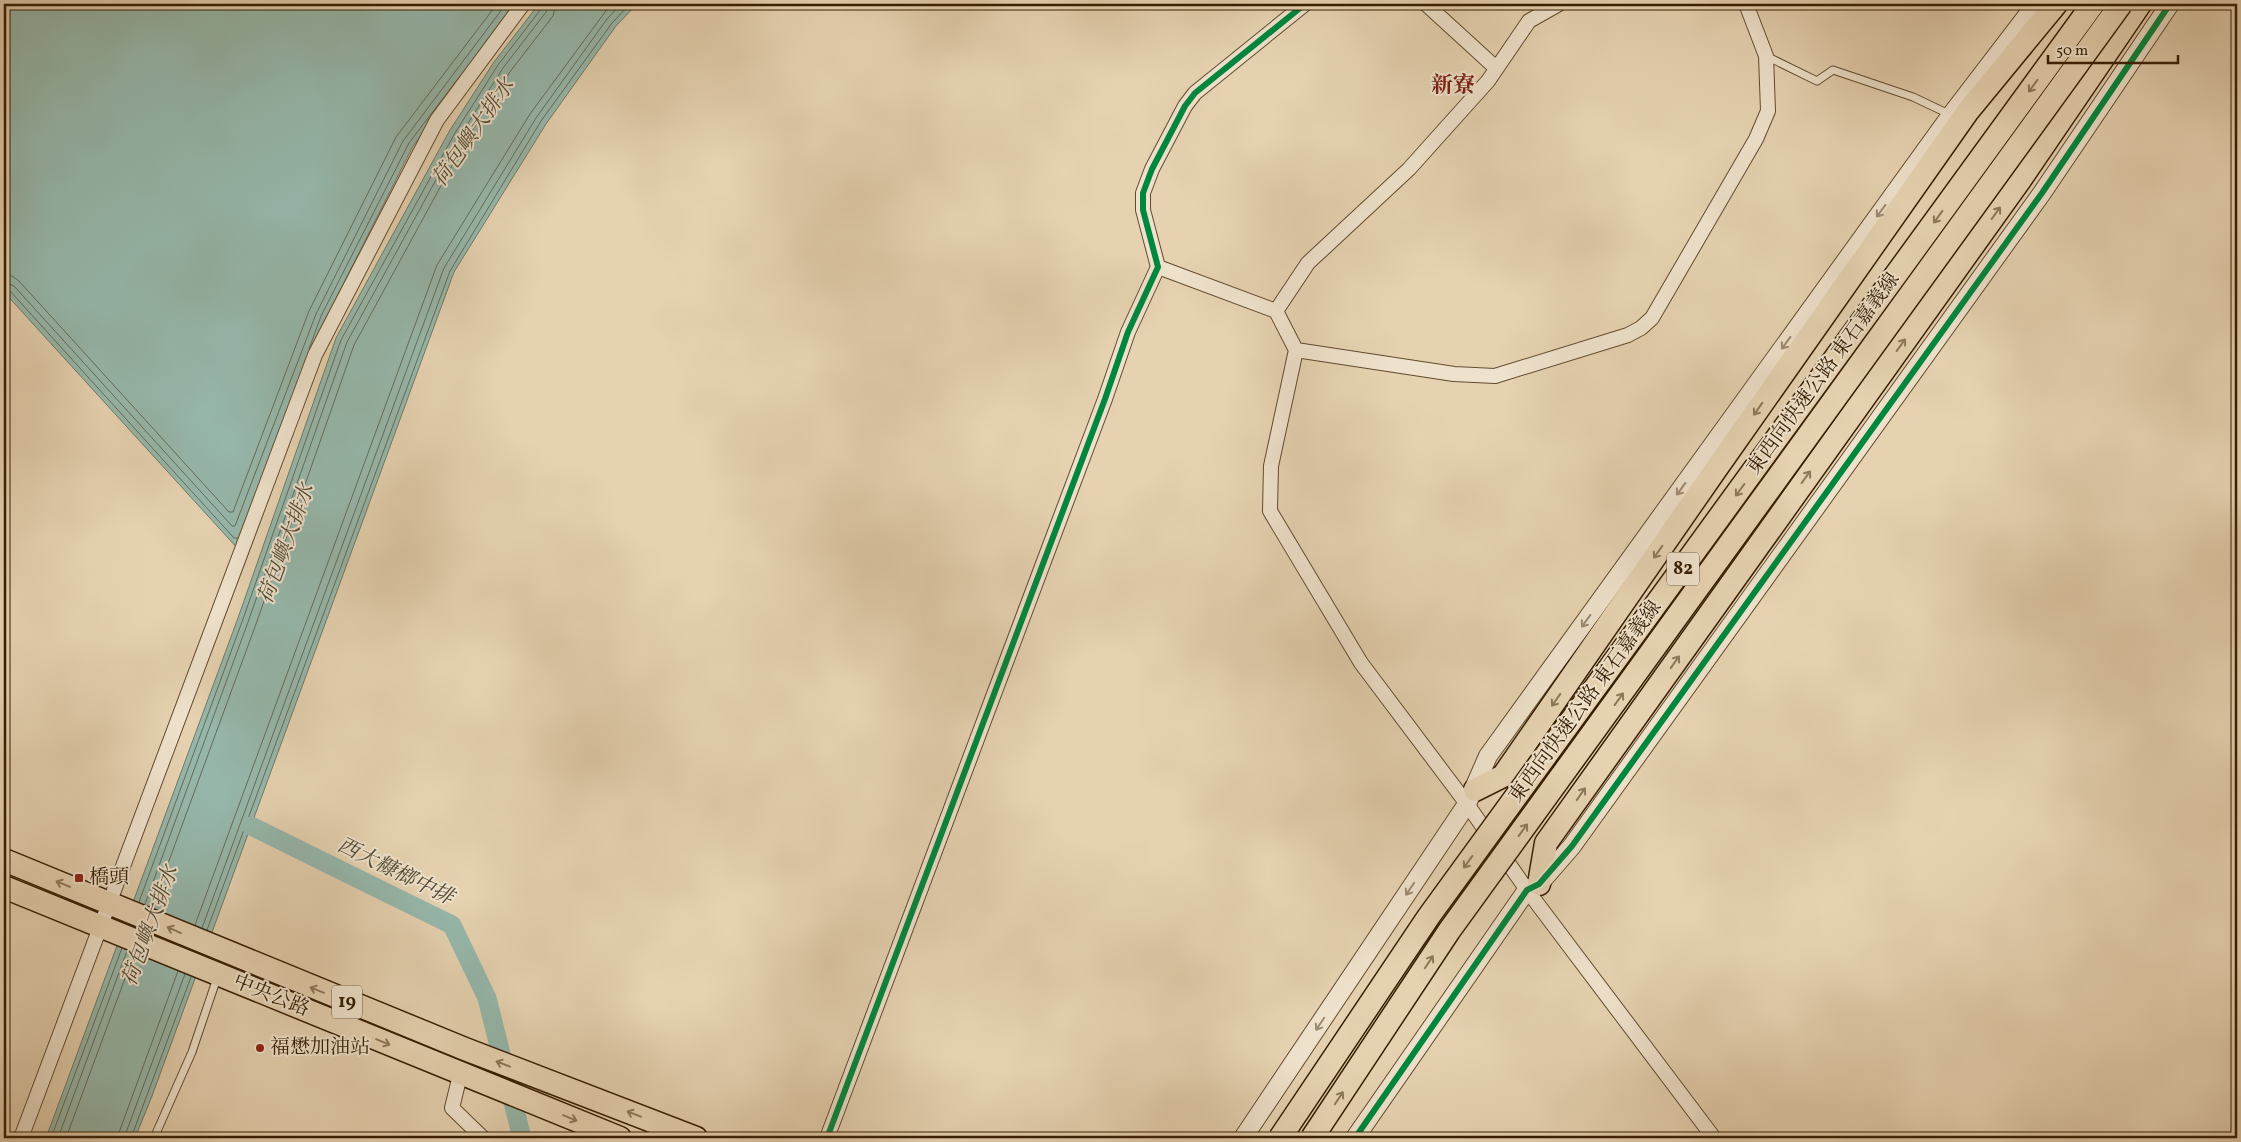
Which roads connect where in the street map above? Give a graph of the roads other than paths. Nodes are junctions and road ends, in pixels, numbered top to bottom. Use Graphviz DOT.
graph roads {
  1 [pos="523,4"];
  2 [pos="1305,4"];
  3 [pos="1426,4"];
  4 [pos="1559,4"];
  5 [pos="1746,4"];
  6 [pos="2036,4"];
  7 [pos="2056,4"];
  8 [pos="2093,4"];
  9 [pos="2121,4"];
  10 [pos="2140,4"];
  11 [pos="2170,4"];
  12 [pos="1766,56"];
  13 [pos="1496,68"];
  14 [pos="1951,115"];
  15 [pos="1158,266"];
  16 [pos="1276,311"];
  17 [pos="1296,350"];
  18 [pos="1471,797"];
  19 [pos="4,860"];
  20 [pos="4,887"];
  21 [pos="1533,887"];
  22 [pos="117,906"];
  23 [pos="108,929"];
  24 [pos="213,973"];
  25 [pos="467,1078"];
  26 [pos="21,1138"];
  27 [pos="154,1138"];
  28 [pos="483,1138"];
  29 [pos="620,1138"];
  30 [pos="696,1138"];
  31 [pos="827,1138"];
  32 [pos="1244,1138"];
  33 [pos="1280,1138"];
  34 [pos="1312,1138"];
  35 [pos="1355,1138"];
  36 [pos="1714,1138"];
  1 -- 22 [label="street"];
  2 -- 15 [label="street"];
  3 -- 13 [label="street"];
  4 -- 13 [label="street"];
  5 -- 12 [label="street"];
  6 -- 14 [label="street"];
  7 -- 18 [label="main road, one-way"];
  8 -- 33 [label="main road, 東西向快速公路 東石嘉義線 / 82, one-way, bridge"];
  34 -- 9 [label="main road, 東西向快速公路 東石嘉義線 / 82, one-way, bridge"];
  21 -- 10 [label="main road, one-way"];
  11 -- 21 [label="street"];
  12 -- 14 [label="lane"];
  12 -- 17 [label="street"];
  13 -- 16 [label="street"];
  14 -- 18 [label="street, one-way"];
  15 -- 16 [label="street"];
  15 -- 31 [label="street"];
  16 -- 17 [label="street"];
  17 -- 18 [label="street"];
  18 -- 21 [label="street"];
  18 -- 32 [label="street, one-way"];
  22 -- 19 [label="main road, 19, one-way"];
  20 -- 23 [label="main road, 19"];
  21 -- 35 [label="street"];
  21 -- 36 [label="street"];
  22 -- 23 [label="street"];
  30 -- 22 [label="main road, 中央公路 / 19, one-way"];
  23 -- 24 [label="main road, 19"];
  23 -- 26 [label="street"];
  24 -- 25 [label="main road, 中央公路 / 19, one-way"];
  24 -- 27 [label="lane"];
  25 -- 28 [label="street"];
  25 -- 29 [label="main road, 19, one-way"];
}
